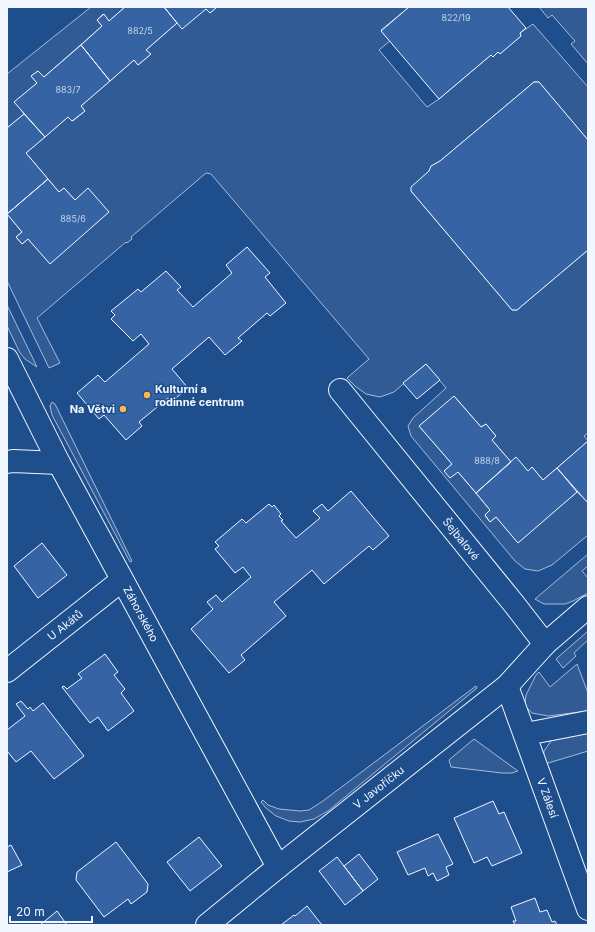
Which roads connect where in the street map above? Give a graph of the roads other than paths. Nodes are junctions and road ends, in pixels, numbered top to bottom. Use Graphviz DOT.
graph roads {
  1 [pos="7,359"];
  2 [pos="340,390"];
  3 [pos="7,462"];
  4 [pos="59,463"];
  5 [pos="122,580"];
  6 [pos="588,607"];
  7 [pos="545,644"];
  8 [pos="7,671"];
  9 [pos="508,686"];
  10 [pos="588,722"];
  11 [pos="526,734"];
  12 [pos="278,866"];
  13 [pos="588,909"];
  14 [pos="207,925"];
  1 -- 4 [label="street, Záhorského"];
  2 -- 7 [label="street, Šejbalové"];
  3 -- 4 [label="street"];
  4 -- 5 [label="street, Záhorského"];
  5 -- 8 [label="street, U Akátů"];
  5 -- 12 [label="street, Záhorského"];
  6 -- 7 [label="street"];
  7 -- 9 [label="street, V Javoříčku"];
  9 -- 11 [label="street, V Zálesí"];
  9 -- 12 [label="street, V Javoříčku"];
  10 -- 11 [label="street"];
  11 -- 13 [label="street, V Zálesí"];
  12 -- 14 [label="street, V Javoříčku"];
}
